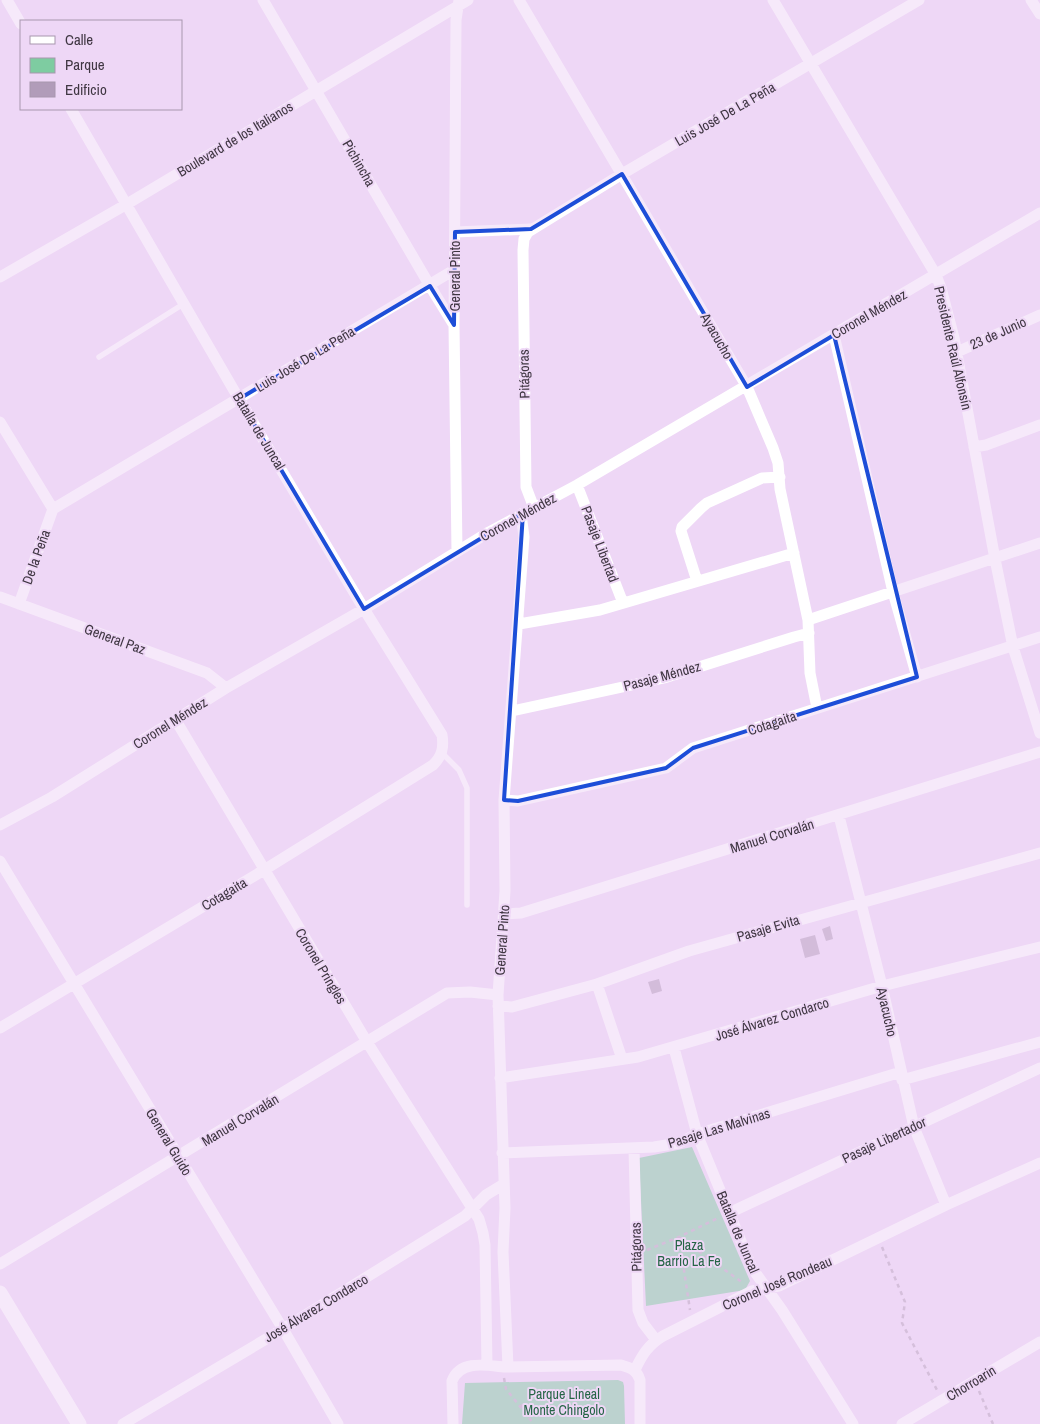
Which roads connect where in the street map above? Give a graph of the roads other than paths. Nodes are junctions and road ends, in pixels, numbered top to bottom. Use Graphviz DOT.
graph roads {
  1 [pos="7,0"];
  2 [pos="263,0"];
  3 [pos="468,0"];
  4 [pos="519,0"];
  5 [pos="773,0"];
  6 [pos="920,0"];
  7 [pos="1032,0"];
  8 [pos="459,4"];
  9 [pos="1040,14"];
  10 [pos="20,22"];
  11 [pos="811,64"];
  12 [pos="316,90"];
  13 [pos="72,110"];
  14 [pos="622,174"];
  15 [pos="127,204"];
  16 [pos="1040,213"];
  17 [pos="531,229"];
  18 [pos="455,232"];
  19 [pos="524,239"];
  20 [pos="454,270"];
  21 [pos="936,275"];
  22 [pos="0,278"];
  23 [pos="430,286"];
  24 [pos="184,303"];
  25 [pos="1040,315"];
  26 [pos="454,325"];
  27 [pos="834,335"];
  28 [pos="957,352"];
  29 [pos="99,357"];
  30 [pos="746,387"];
  31 [pos="239,399"];
  32 [pos="0,422"];
  33 [pos="1040,425"];
  34 [pos="974,447"];
  35 [pos="780,476"];
  36 [pos="577,485"];
  37 [pos="534,508"];
  38 [pos="53,509"];
  39 [pos="521,514"];
  40 [pos="1040,543"];
  41 [pos="457,552"];
  42 [pos="794,553"];
  43 [pos="995,559"];
  44 [pos="697,581"];
  45 [pos="893,592"];
  46 [pos="0,598"];
  47 [pos="623,603"];
  48 [pos="19,604"];
  49 [pos="364,609"];
  50 [pos="808,620"];
  51 [pos="519,624"];
  52 [pos="809,634"];
  53 [pos="1040,637"];
  54 [pos="1013,647"];
  55 [pos="917,677"];
  56 [pos="226,688"];
  57 [pos="817,708"];
  58 [pos="512,711"];
  59 [pos="174,719"];
  60 [pos="1040,733"];
  61 [pos="1040,752"];
  62 [pos="442,753"];
  63 [pos="504,800"];
  64 [pos="839,816"];
  65 [pos="0,825"];
  66 [pos="1040,853"];
  67 [pos="0,860"];
  68 [pos="264,870"];
  69 [pos="860,902"];
  70 [pos="467,905"];
  71 [pos="504,914"];
  72 [pos="1040,947"];
  73 [pos="74,983"];
  74 [pos="597,984"];
  75 [pos="882,986"];
  76 [pos="455,992"];
  77 [pos="498,1001"];
  78 [pos="0,1028"];
  79 [pos="367,1042"];
  80 [pos="1040,1042"];
  81 [pos="674,1048"];
  82 [pos="622,1059"];
  83 [pos="1040,1068"];
  84 [pos="902,1076"];
  85 [pos="500,1078"];
  86 [pos="914,1127"];
  87 [pos="698,1134"];
  88 [pos="634,1148"];
  89 [pos="502,1153"];
  90 [pos="178,1157"];
  91 [pos="1040,1163"];
  92 [pos="504,1184"];
  93 [pos="946,1205"];
  94 [pos="473,1208"];
  95 [pos="729,1213"];
  96 [pos="0,1264"];
  97 [pos="765,1288"];
  98 [pos="0,1293"];
  99 [pos="283,1329"];
  100 [pos="656,1340"];
  101 [pos="1040,1342"];
  102 [pos="487,1366"];
  103 [pos="506,1367"];
  104 [pos="634,1370"];
  105 [pos="80,1424"];
  106 [pos="123,1424"];
  107 [pos="338,1424"];
  108 [pos="453,1424"];
  109 [pos="640,1424"];
  110 [pos="853,1424"];
  111 [pos="902,1424"];
  1 -- 10 [label="street"];
  2 -- 12 [label="street, Pichincha"];
  3 -- 8 [label="street, Boulevard de los Italianos"];
  4 -- 14 [label="street, Ayacucho"];
  5 -- 11 [label="street, Presidente Raúl Alfonsín"];
  6 -- 11 [label="street, Luis José De La Peña"];
  7 -- 9 [label="street"];
  8 -- 12 [label="street, Boulevard de los Italianos"];
  8 -- 18 [label="street, General Pinto"];
  11 -- 14 [label="street, Luis José De La Peña"];
  11 -- 21 [label="street, Presidente Raúl Alfonsín"];
  12 -- 15 [label="street, Boulevard de los Italianos"];
  12 -- 23 [label="street, Pichincha"];
  13 -- 15 [label="street, Batalla de Juncal"];
  14 -- 17 [label="street, Luis José De La Peña"];
  14 -- 30 [label="street, Ayacucho"];
  15 -- 22 [label="street, Boulevard de los Italianos"];
  15 -- 24 [label="street, Batalla de Juncal"];
  16 -- 21 [label="street, Coronel Méndez"];
  17 -- 18 [label="street, Luis José De La Peña"];
  17 -- 19 [label="street, Luis José De La Peña"];
  18 -- 20 [label="street, General Pinto"];
  19 -- 37 [label="street, Pitágoras"];
  20 -- 23 [label="street, Luis José De La Peña"];
  20 -- 26 [label="street, General Pinto"];
  21 -- 27 [label="street, Coronel Méndez"];
  21 -- 28 [label="street, Presidente Raúl Alfonsín"];
  23 -- 26 [label="street, Pichincha"];
  23 -- 31 [label="street, Luis José De La Peña"];
  24 -- 29 [label="lane"];
  24 -- 31 [label="street, Batalla de Juncal"];
  25 -- 28 [label="street, 23 de Junio"];
  26 -- 41 [label="street, General Pinto"];
  27 -- 30 [label="street, Coronel Méndez"];
  27 -- 45 [label="street"];
  28 -- 34 [label="street, Presidente Raúl Alfonsín"];
  30 -- 35 [label="street, Ayacucho"];
  30 -- 36 [label="street, Coronel Méndez"];
  31 -- 38 [label="street, Luis José De La Peña"];
  31 -- 49 [label="street, Batalla de Juncal"];
  32 -- 38 [label="street"];
  33 -- 34 [label="street"];
  34 -- 43 [label="street, Presidente Raúl Alfonsín"];
  35 -- 42 [label="street, Ayacucho"];
  35 -- 44 [label="street"];
  36 -- 37 [label="street, Coronel Méndez"];
  36 -- 47 [label="street, Pasaje Libertad"];
  37 -- 39 [label="street, Coronel Méndez"];
  38 -- 48 [label="street, De la Peña"];
  39 -- 41 [label="street, Coronel Méndez"];
  39 -- 51 [label="street, General Pinto"];
  40 -- 43 [label="street"];
  41 -- 49 [label="street, Coronel Méndez"];
  42 -- 44 [label="street"];
  42 -- 50 [label="street, Ayacucho"];
  43 -- 45 [label="street"];
  43 -- 54 [label="street, Presidente Raúl Alfonsín"];
  44 -- 47 [label="street"];
  45 -- 50 [label="street"];
  45 -- 55 [label="street"];
  46 -- 48 [label="street, General Paz"];
  47 -- 51 [label="street"];
  48 -- 56 [label="street, General Paz"];
  49 -- 56 [label="street, Coronel Méndez"];
  49 -- 62 [label="street, Batalla de Juncal"];
  50 -- 52 [label="street, Ayacucho"];
  51 -- 58 [label="street, General Pinto"];
  52 -- 57 [label="street, Ayacucho"];
  52 -- 58 [label="street, Pasaje Méndez"];
  53 -- 54 [label="street, Cotagaita"];
  54 -- 55 [label="street, Cotagaita"];
  54 -- 60 [label="street, Presidente Raúl Alfonsín"];
  55 -- 57 [label="street, Cotagaita"];
  56 -- 59 [label="street, Coronel Méndez"];
  57 -- 63 [label="street, Cotagaita"];
  58 -- 63 [label="street, General Pinto"];
  59 -- 65 [label="street, Coronel Méndez"];
  59 -- 68 [label="street, Coronel Pringles"];
  61 -- 64 [label="street, Manuel Corvalán"];
  62 -- 68 [label="street, Cotagaita"];
  62 -- 70 [label="lane"];
  63 -- 71 [label="street, General Pinto"];
  64 -- 69 [label="street, Ayacucho"];
  64 -- 71 [label="street, Manuel Corvalán"];
  66 -- 69 [label="street, Pasaje Evita"];
  67 -- 73 [label="street, General Guido"];
  68 -- 73 [label="street, Cotagaita"];
  68 -- 79 [label="street, Coronel Pringles"];
  69 -- 74 [label="street, Pasaje Evita"];
  69 -- 75 [label="street, Ayacucho"];
  71 -- 77 [label="street, General Pinto"];
  72 -- 75 [label="street, José Álvarez Condarco"];
  73 -- 78 [label="street, Cotagaita"];
  73 -- 90 [label="street, General Guido"];
  74 -- 77 [label="street, Pasaje Evita"];
  74 -- 82 [label="street"];
  75 -- 81 [label="street, José Álvarez Condarco"];
  75 -- 84 [label="street, Ayacucho"];
  76 -- 77 [label="street, Pasaje Evita"];
  76 -- 79 [label="street, Manuel Corvalán"];
  77 -- 85 [label="street, General Pinto"];
  79 -- 90 [label="street, Manuel Corvalán"];
  79 -- 94 [label="street, Coronel Pringles"];
  80 -- 84 [label="street, Pasaje Las Malvinas"];
  81 -- 82 [label="street, José Álvarez Condarco"];
  81 -- 87 [label="street, Batalla de Juncal"];
  82 -- 85 [label="street, José Álvarez Condarco"];
  83 -- 86 [label="street, Pasaje Libertador"];
  84 -- 86 [label="street, Ayacucho"];
  84 -- 87 [label="street, Pasaje Las Malvinas"];
  85 -- 89 [label="street, General Pinto"];
  86 -- 93 [label="street, Ayacucho"];
  86 -- 95 [label="street, Pasaje Libertador"];
  87 -- 88 [label="street, Pasaje Las Malvinas"];
  87 -- 95 [label="street, Batalla de Juncal"];
  88 -- 89 [label="street, Pasaje Las Malvinas"];
  88 -- 100 [label="street, Pitágoras"];
  89 -- 92 [label="street, General Pinto"];
  90 -- 96 [label="street, Manuel Corvalán"];
  90 -- 99 [label="street, General Guido"];
  91 -- 93 [label="street, Coronel José Rondeau"];
  92 -- 94 [label="street, José Álvarez Condarco"];
  92 -- 103 [label="street, General Pinto"];
  93 -- 97 [label="street, Coronel José Rondeau"];
  94 -- 99 [label="street, José Álvarez Condarco"];
  94 -- 102 [label="street"];
  95 -- 97 [label="street, Batalla de Juncal"];
  97 -- 100 [label="street, Coronel José Rondeau"];
  97 -- 110 [label="street, Batalla de Juncal"];
  98 -- 105 [label="main road"];
  99 -- 106 [label="street, José Álvarez Condarco"];
  99 -- 107 [label="street, General Guido"];
  100 -- 104 [label="street, Coronel José Rondeau"];
  101 -- 111 [label="street, Chorroarin"];
  102 -- 103 [label="street"];
  102 -- 108 [label="street"];
  103 -- 104 [label="street"];
  104 -- 109 [label="street"];
}
